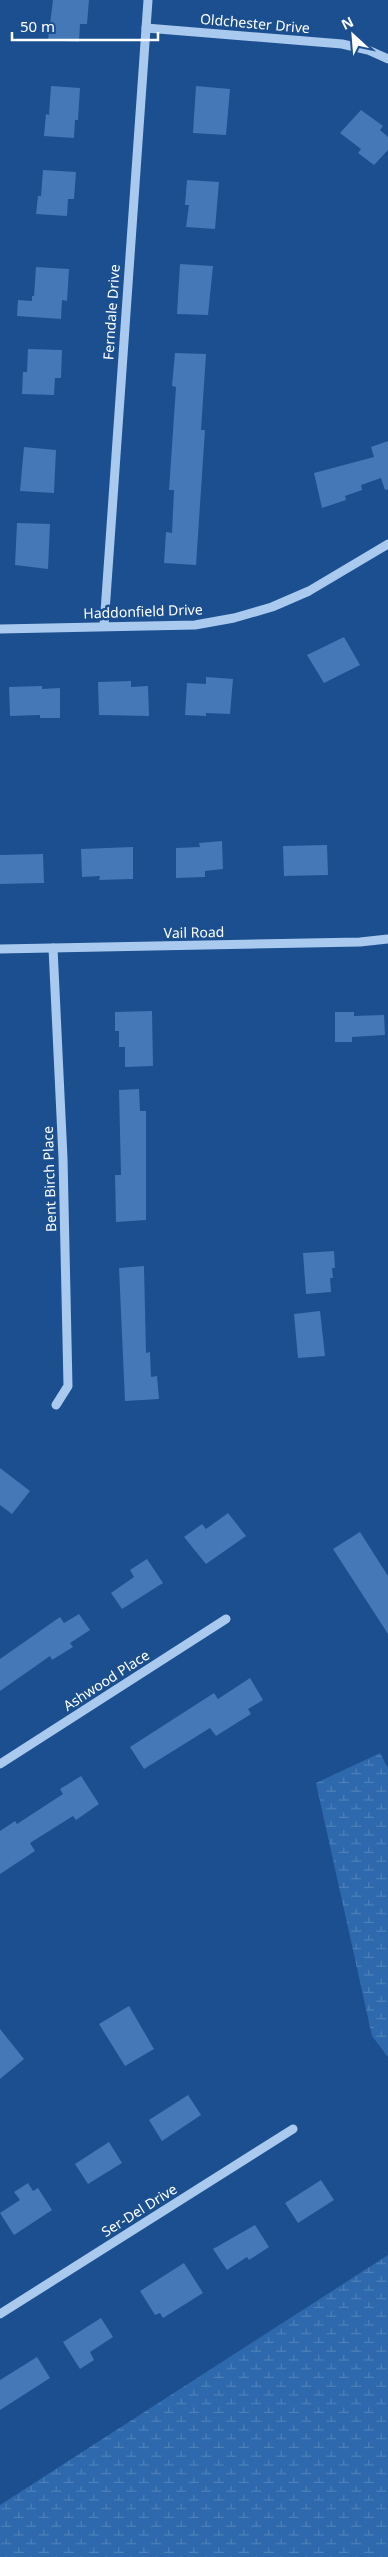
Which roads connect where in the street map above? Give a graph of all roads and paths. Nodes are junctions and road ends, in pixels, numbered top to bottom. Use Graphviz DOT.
graph roads {
  1 [pos="148,0"];
  2 [pos="146,28"];
  3 [pos="388,59"];
  4 [pos="388,544"];
  5 [pos="104,626"];
  6 [pos="0,628"];
  7 [pos="388,939"];
  8 [pos="53,948"];
  9 [pos="0,949"];
  10 [pos="56,1405"];
  11 [pos="226,1619"];
  12 [pos="0,1764"];
  13 [pos="293,2129"];
  14 [pos="0,2314"];
  1 -- 2 [label="street, Ferndale Drive"];
  2 -- 3 [label="street, Oldchester Drive"];
  2 -- 5 [label="street, Ferndale Drive"];
  4 -- 5 [label="street, Haddonfield Drive"];
  5 -- 6 [label="street, Haddonfield Drive"];
  7 -- 8 [label="street, Vail Road"];
  8 -- 9 [label="street, Vail Road"];
  8 -- 10 [label="street, Bent Birch Place"];
  11 -- 12 [label="street, Ashwood Place"];
  13 -- 14 [label="street, Ser-Del Drive"];
}
